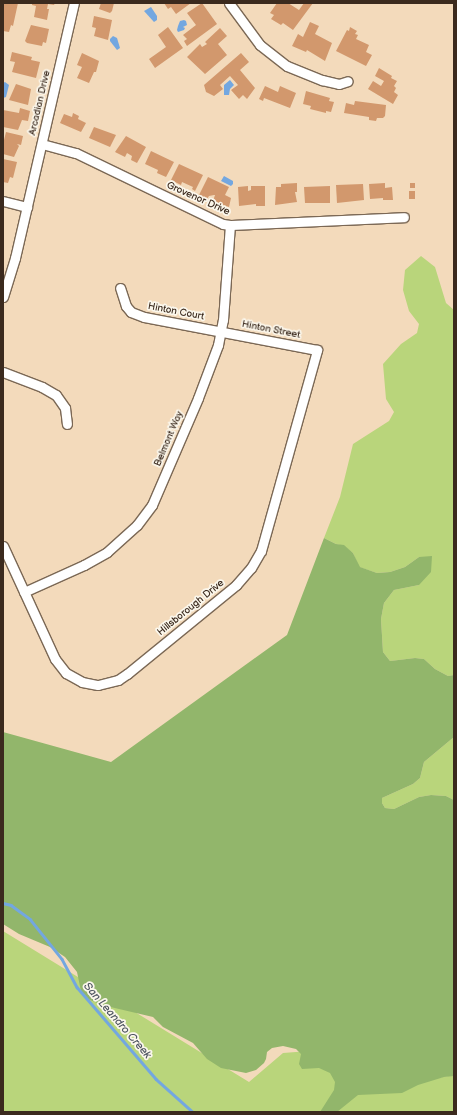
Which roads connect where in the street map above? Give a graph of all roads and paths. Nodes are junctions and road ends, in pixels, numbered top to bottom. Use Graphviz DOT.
graph roads {
  1 [pos="74,3"];
  2 [pos="229,3"];
  3 [pos="348,81"];
  4 [pos="42,144"];
  5 [pos="3,200"];
  6 [pos="26,207"];
  7 [pos="404,217"];
  8 [pos="230,226"];
  9 [pos="120,288"];
  10 [pos="3,297"];
  11 [pos="221,332"];
  12 [pos="317,350"];
  13 [pos="3,372"];
  14 [pos="67,424"];
  15 [pos="3,546"];
  16 [pos="24,592"];
  1 -- 4 [label="street, Arcadian Drive"];
  2 -- 3 [label="street"];
  4 -- 6 [label="street, Arcadian Drive"];
  4 -- 8 [label="street, Grovenor Drive"];
  5 -- 6 [label="street"];
  6 -- 10 [label="street, Arcadian Drive"];
  7 -- 8 [label="street, Grovenor Drive"];
  8 -- 11 [label="street, Belmont Way"];
  9 -- 11 [label="street, Hinton Court"];
  11 -- 12 [label="street, Hinton Street"];
  11 -- 16 [label="street, Belmont Way"];
  12 -- 16 [label="street, Hillsborough Drive"];
  13 -- 14 [label="street"];
  15 -- 16 [label="street, Hillsborough Drive"];
}
